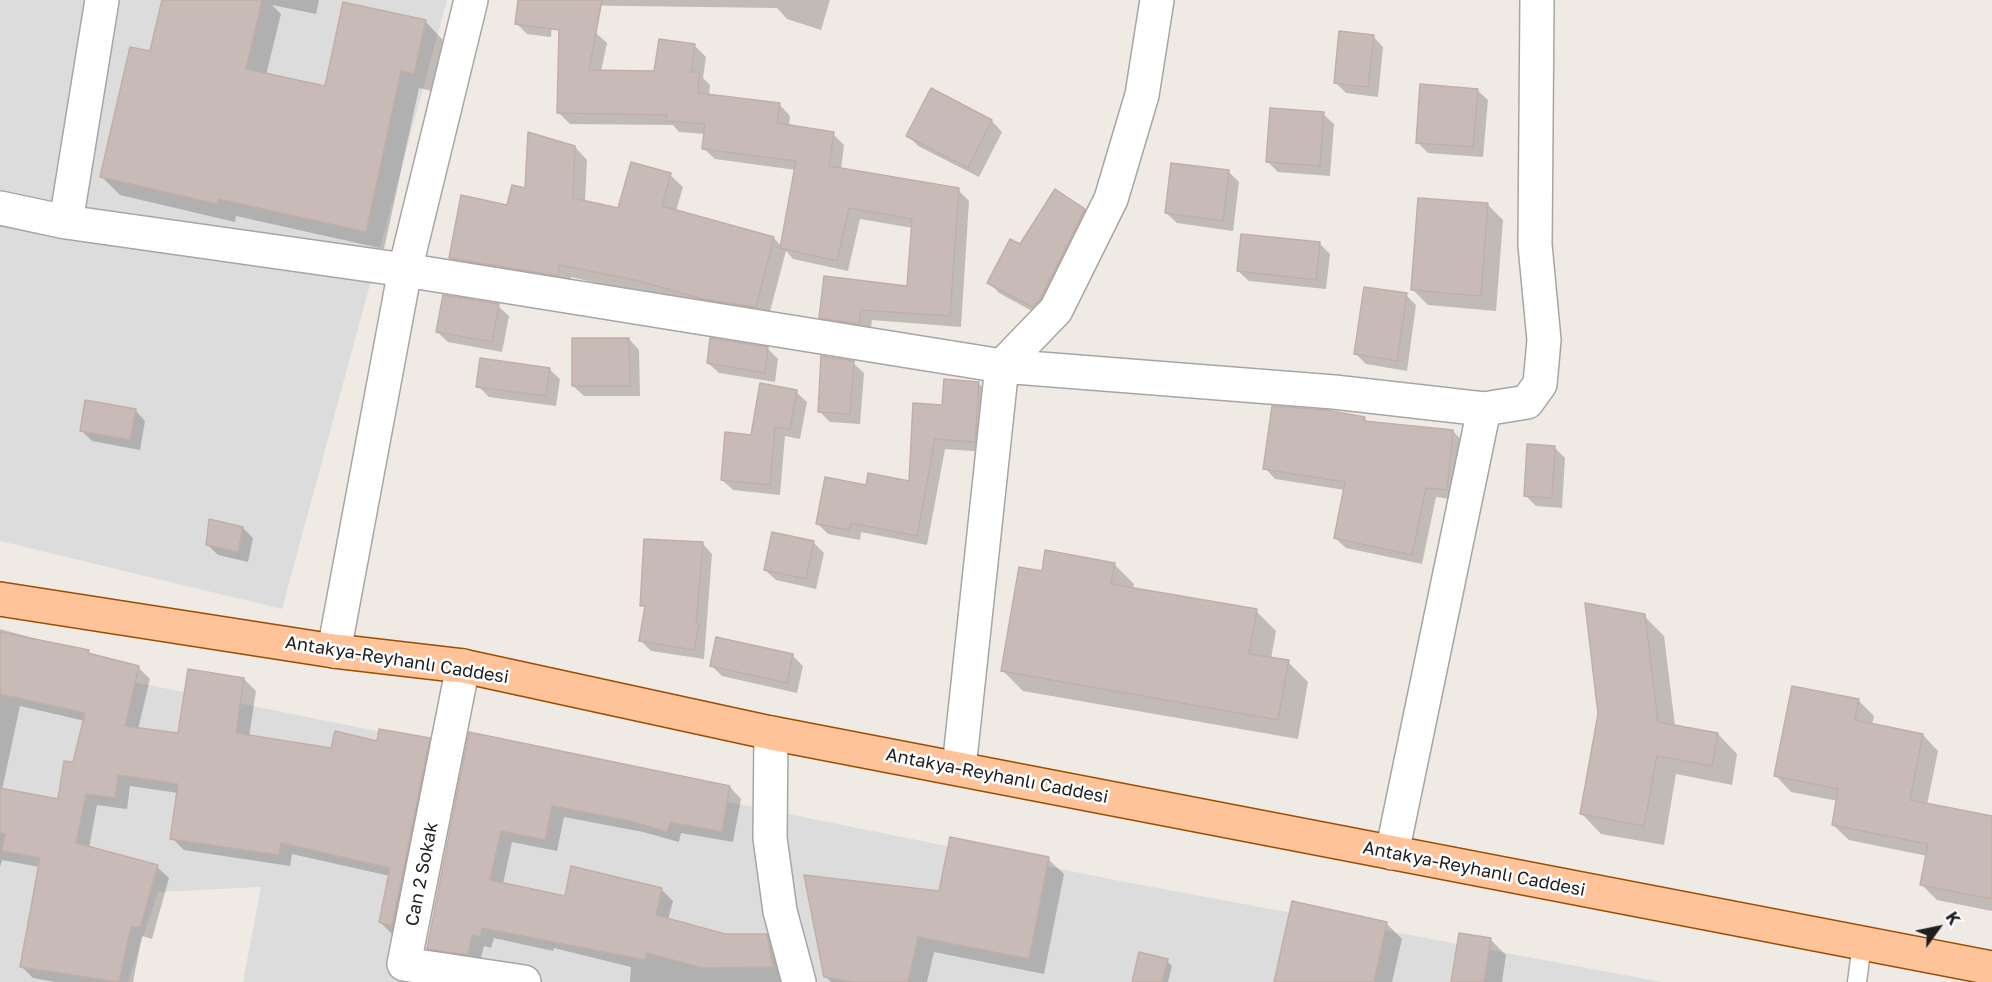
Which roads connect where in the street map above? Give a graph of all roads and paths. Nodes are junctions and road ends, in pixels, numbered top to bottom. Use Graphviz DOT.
graph roads {
  1 [pos="102,0"];
  2 [pos="471,0"];
  3 [pos="1157,0"];
  4 [pos="1537,0"];
  5 [pos="0,208"];
  6 [pos="66,222"];
  7 [pos="405,270"];
  8 [pos="1002,366"];
  9 [pos="1484,410"];
  10 [pos="0,598"];
  11 [pos="334,651"];
  12 [pos="463,666"];
  13 [pos="771,733"];
  14 [pos="959,768"];
  15 [pos="1392,853"];
  16 [pos="1862,944"];
  17 [pos="1992,968"];
  18 [pos="524,982"];
  19 [pos="799,982"];
  20 [pos="1857,982"];
  1 -- 6 [label="street"];
  2 -- 7 [label="street"];
  3 -- 8 [label="street"];
  4 -- 9 [label="street"];
  5 -- 6 [label="street"];
  6 -- 7 [label="street"];
  7 -- 8 [label="street"];
  7 -- 11 [label="street"];
  8 -- 9 [label="street"];
  8 -- 14 [label="street"];
  9 -- 15 [label="street"];
  10 -- 11 [label="main road, Antakya-Reyhanlı Caddesi"];
  11 -- 12 [label="main road, Antakya-Reyhanlı Caddesi"];
  12 -- 13 [label="main road, Antakya-Reyhanlı Caddesi"];
  12 -- 18 [label="street, Can 2 Sokak"];
  13 -- 14 [label="main road, Antakya-Reyhanlı Caddesi"];
  13 -- 19 [label="street"];
  14 -- 15 [label="main road, Antakya-Reyhanlı Caddesi"];
  15 -- 16 [label="main road, Antakya-Reyhanlı Caddesi"];
  16 -- 17 [label="main road, Antakya-Reyhanlı Caddesi"];
  16 -- 20 [label="lane"];
}
